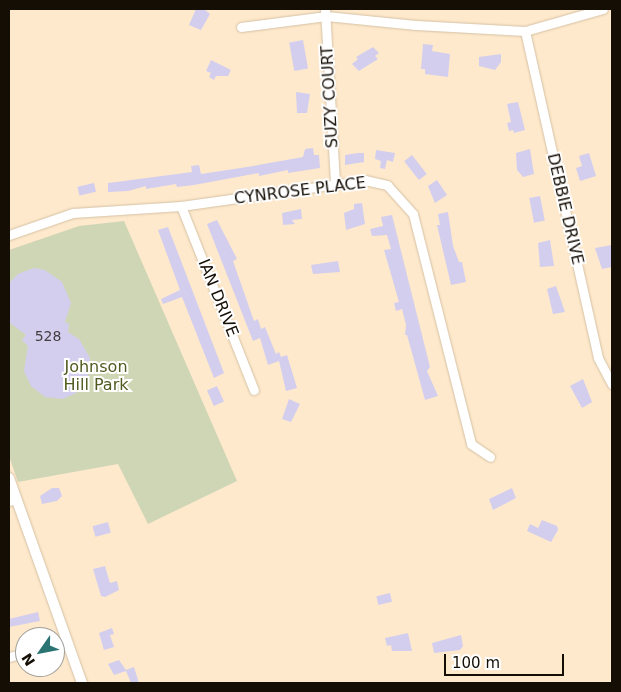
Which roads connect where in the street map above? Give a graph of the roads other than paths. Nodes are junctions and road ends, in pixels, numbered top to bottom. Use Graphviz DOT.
graph roads {
  1 [pos="603,9"];
  2 [pos="325,12"];
  3 [pos="241,27"];
  4 [pos="525,31"];
  5 [pos="335,185"];
  6 [pos="181,206"];
  7 [pos="9,236"];
  8 [pos="612,384"];
  9 [pos="254,390"];
  10 [pos="490,457"];
  11 [pos="9,478"];
  12 [pos="12,500"];
  13 [pos="68,644"];
  14 [pos="65,645"];
  15 [pos="82,683"];
  1 -- 4 [label="street"];
  2 -- 3 [label="street"];
  2 -- 4 [label="street"];
  2 -- 5 [label="street, SUZY COURT"];
  4 -- 8 [label="street, DEBBIE DRIVE"];
  5 -- 6 [label="street, CYNROSE PLACE"];
  5 -- 10 [label="street, CYNROSE PLACE"];
  6 -- 7 [label="street, CYNROSE PLACE"];
  6 -- 9 [label="street, IAN DRIVE"];
  11 -- 12 [label="street"];
  12 -- 13 [label="street"];
  13 -- 14 [label="street"];
  13 -- 15 [label="street"];
}
